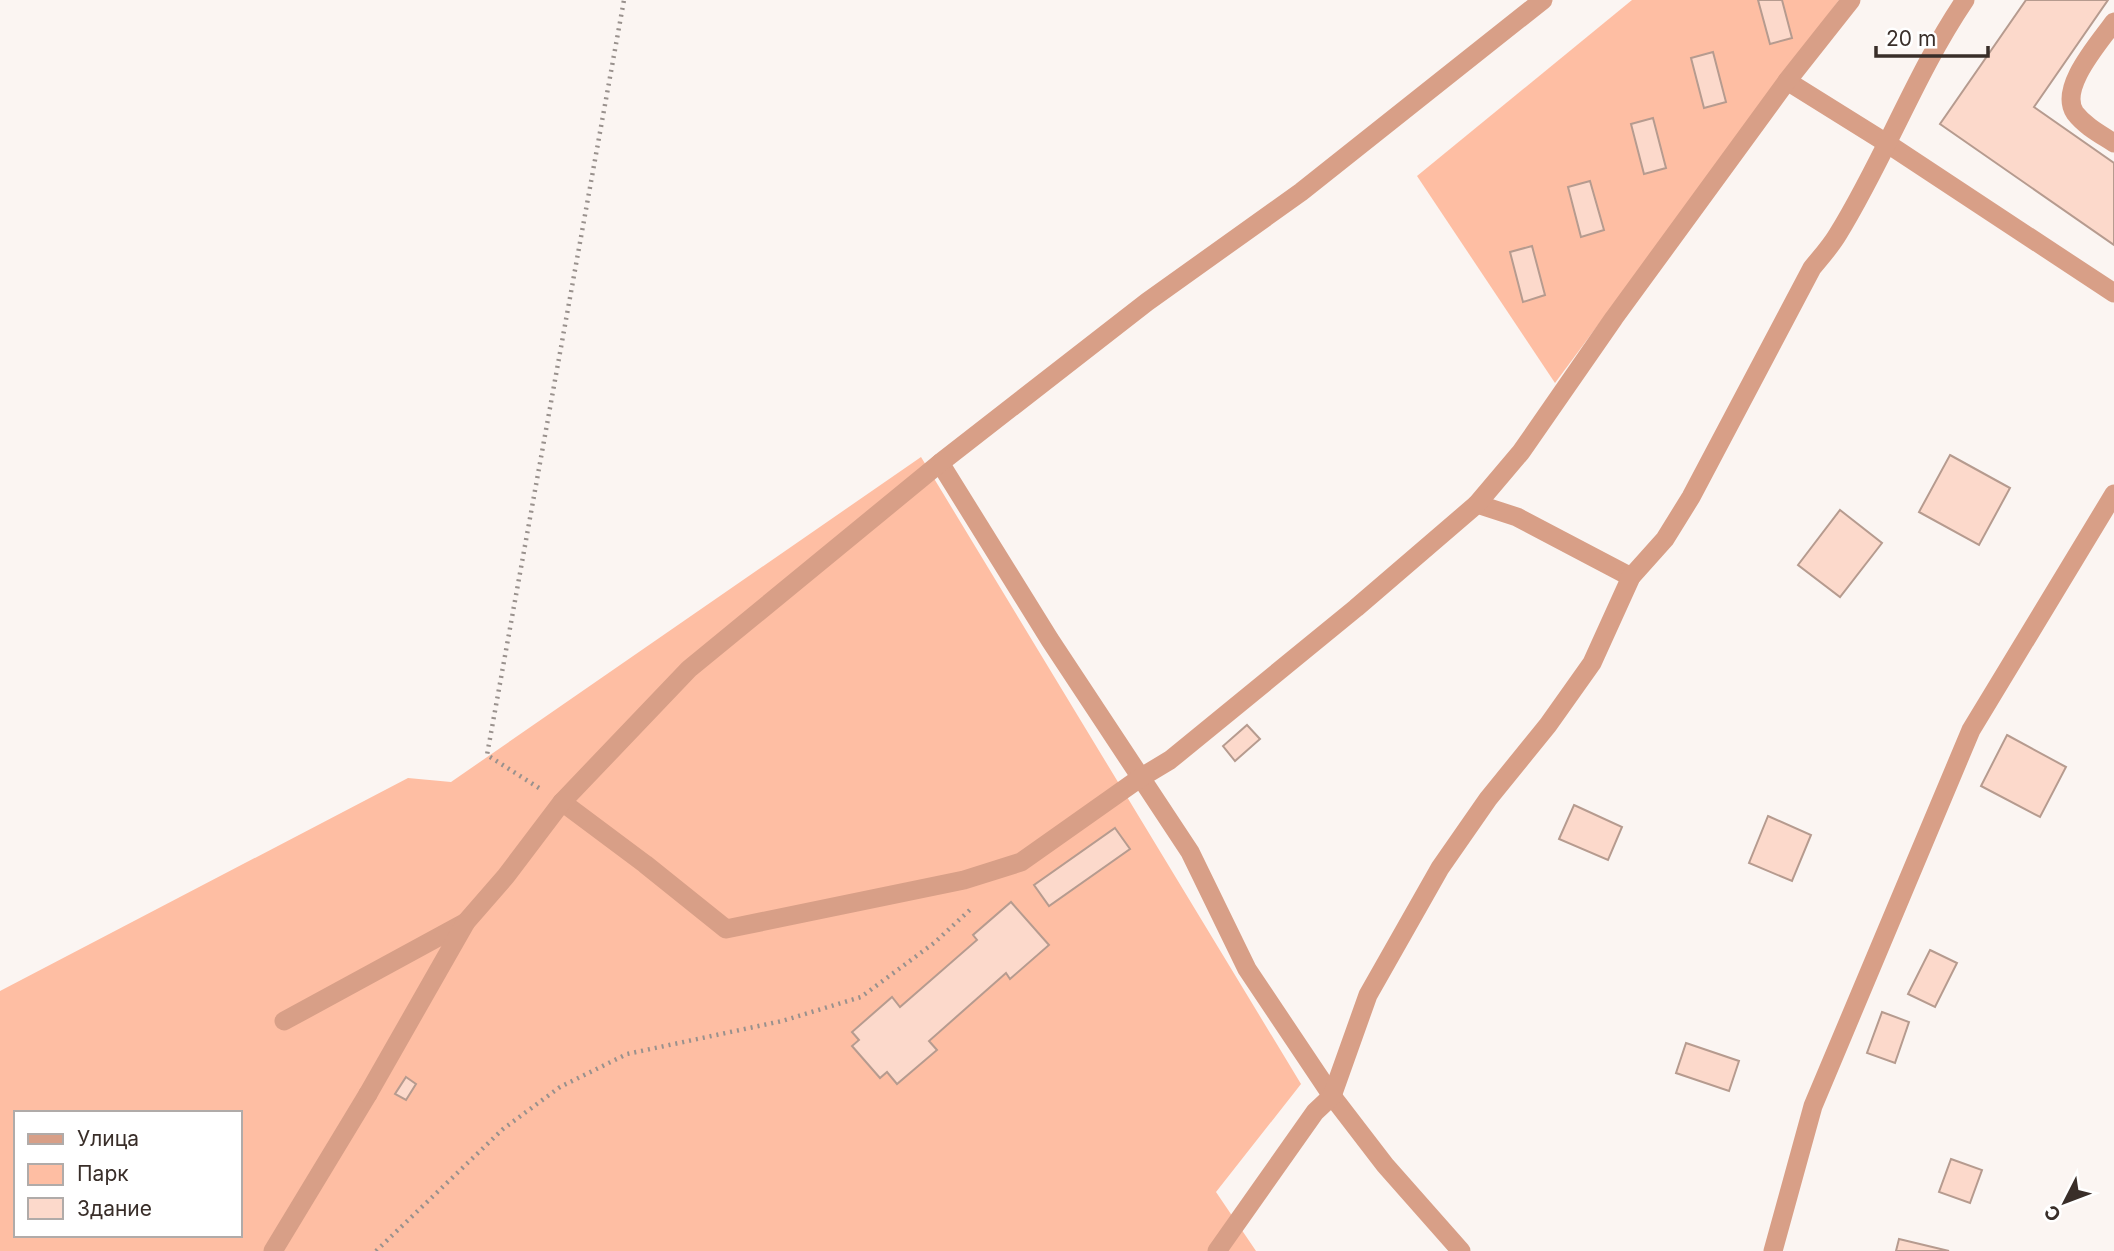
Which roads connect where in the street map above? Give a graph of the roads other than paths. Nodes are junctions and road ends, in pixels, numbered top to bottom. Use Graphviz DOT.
graph roads {
  1 [pos="1544,0"];
  2 [pos="1852,0"];
  3 [pos="1965,0"];
  4 [pos="2114,22"];
  5 [pos="1787,81"];
  6 [pos="2114,143"];
  7 [pos="1888,144"];
  8 [pos="2114,293"];
  9 [pos="940,463"];
  10 [pos="2114,494"];
  11 [pos="1477,504"];
  12 [pos="1631,577"];
  13 [pos="1140,778"];
  14 [pos="562,803"];
  15 [pos="466,922"];
  16 [pos="284,1021"];
  17 [pos="1332,1096"];
  18 [pos="273,1251"];
  19 [pos="1217,1251"];
  20 [pos="1461,1251"];
  21 [pos="1773,1251"];
  1 -- 9 [label="street"];
  2 -- 5 [label="street"];
  3 -- 7 [label="street"];
  4 -- 6 [label="street"];
  5 -- 7 [label="street"];
  5 -- 11 [label="street"];
  7 -- 8 [label="street"];
  7 -- 12 [label="street"];
  9 -- 13 [label="street"];
  9 -- 14 [label="street"];
  10 -- 21 [label="street"];
  11 -- 12 [label="street"];
  11 -- 13 [label="street"];
  12 -- 17 [label="street"];
  13 -- 14 [label="street"];
  13 -- 17 [label="street"];
  14 -- 15 [label="street"];
  15 -- 16 [label="street"];
  15 -- 18 [label="street"];
  17 -- 19 [label="street"];
  17 -- 20 [label="street"];
}
